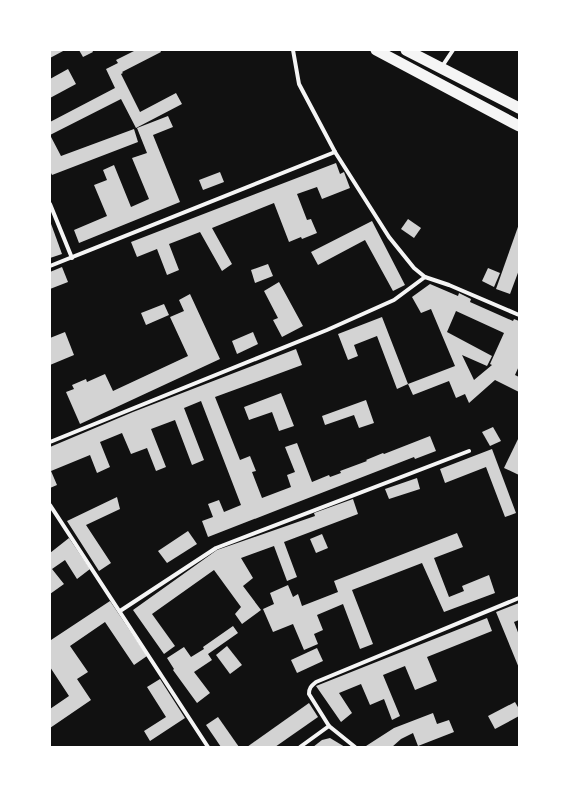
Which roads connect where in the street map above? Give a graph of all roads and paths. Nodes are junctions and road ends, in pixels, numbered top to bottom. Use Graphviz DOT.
graph roads {
  1 [pos="293,50"];
  2 [pos="376,50"];
  3 [pos="406,50"];
  4 [pos="453,50"];
  5 [pos="441,68"];
  6 [pos="519,108"];
  7 [pos="519,126"];
  8 [pos="335,152"];
  9 [pos="50,204"];
  10 [pos="72,258"];
  11 [pos="50,266"];
  12 [pos="425,277"];
  13 [pos="519,315"];
  14 [pos="50,442"];
  15 [pos="469,451"];
  16 [pos="50,504"];
  17 [pos="519,598"];
  18 [pos="120,611"];
  19 [pos="329,726"];
  20 [pos="208,747"];
  21 [pos="300,747"];
  22 [pos="355,747"];
  1 -- 8 [label="street"];
  2 -- 7 [label="highway"];
  3 -- 5 [label="highway"];
  4 -- 5 [label="street"];
  5 -- 6 [label="highway"];
  8 -- 10 [label="street"];
  8 -- 12 [label="street"];
  9 -- 10 [label="street"];
  10 -- 11 [label="street"];
  12 -- 13 [label="street"];
  12 -- 14 [label="street"];
  15 -- 18 [label="street"];
  16 -- 18 [label="street"];
  17 -- 19 [label="street"];
  18 -- 20 [label="street"];
  19 -- 21 [label="street"];
  19 -- 22 [label="street"];
}
